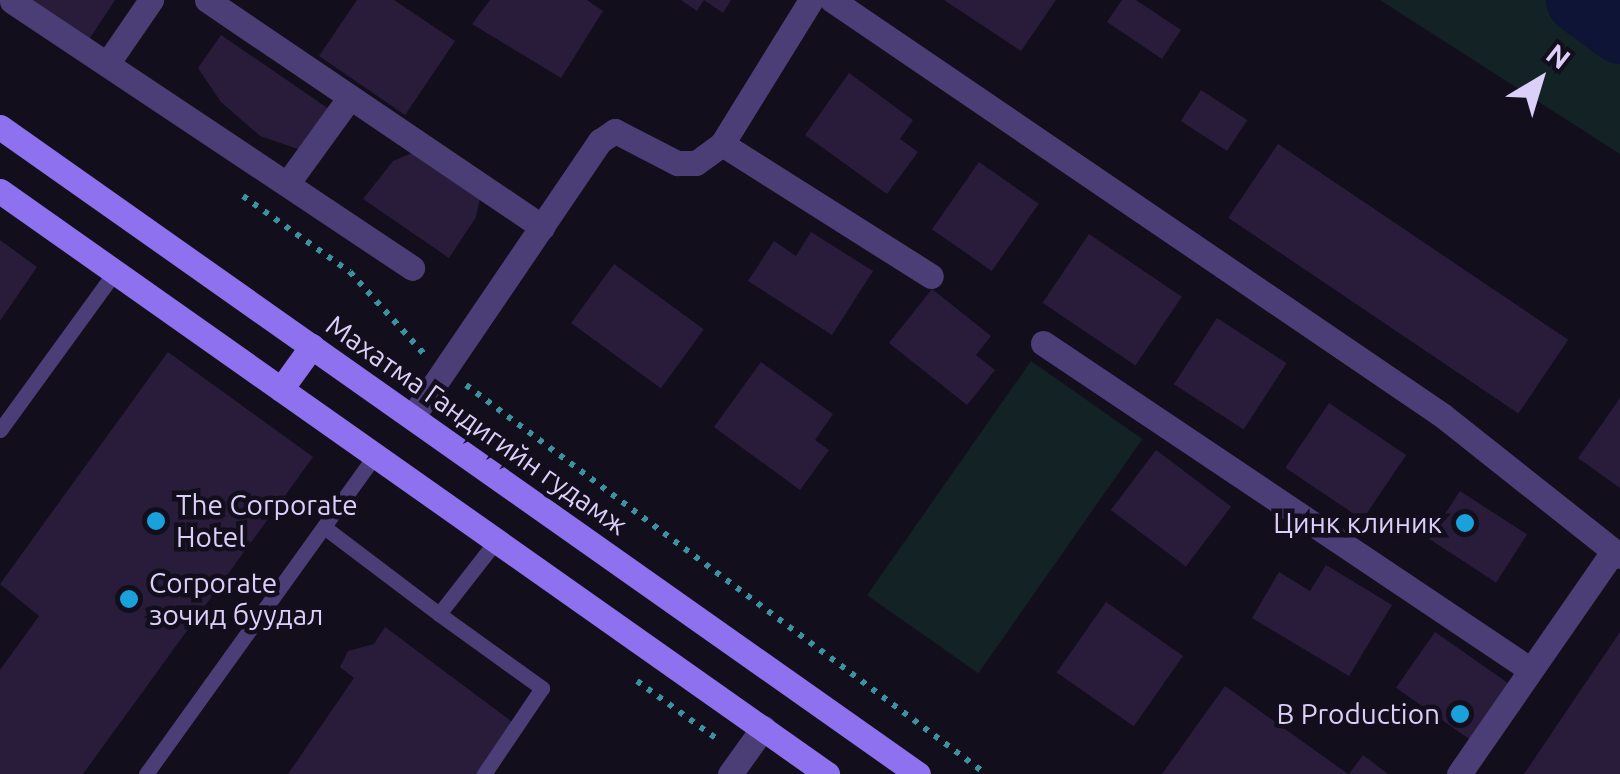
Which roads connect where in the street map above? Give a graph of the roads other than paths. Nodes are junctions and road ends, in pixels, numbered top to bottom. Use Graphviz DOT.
graph roads {
  1 [pos="152,0"];
  2 [pos="206,0"];
  3 [pos="811,0"];
  4 [pos="832,0"];
  5 [pos="12,1"];
  6 [pos="106,64"];
  7 [pos="350,97"];
  8 [pos="0,127"];
  9 [pos="722,144"];
  10 [pos="288,184"];
  11 [pos="0,190"];
  12 [pos="542,226"];
  13 [pos="412,268"];
  14 [pos="116,272"];
  15 [pos="931,276"];
  16 [pos="1043,343"];
  17 [pos="312,346"];
  18 [pos="282,389"];
  19 [pos="413,416"];
  20 [pos="0,430"];
  21 [pos="375,455"];
  22 [pos="324,526"];
  23 [pos="496,540"];
  24 [pos="1616,554"];
  25 [pos="439,614"];
  26 [pos="1531,670"];
  27 [pos="763,728"];
  28 [pos="823,773"];
  29 [pos="146,774"];
  30 [pos="484,774"];
  31 [pos="730,774"];
  32 [pos="918,774"];
  33 [pos="1459,774"];
  1 -- 6 [label="street"];
  2 -- 7 [label="street"];
  3 -- 9 [label="street"];
  4 -- 24 [label="street"];
  5 -- 6 [label="street"];
  6 -- 10 [label="street"];
  7 -- 10 [label="street"];
  7 -- 12 [label="street"];
  8 -- 17 [label="main road, Махатма Гандигийн гудамж"];
  9 -- 12 [label="street"];
  9 -- 15 [label="street"];
  10 -- 13 [label="street"];
  11 -- 14 [label="main road"];
  12 -- 19 [label="street"];
  14 -- 18 [label="main road"];
  14 -- 20 [label="lane"];
  16 -- 26 [label="street"];
  17 -- 18 [label="main road"];
  17 -- 19 [label="main road, Махатма Гандигийн гудамж"];
  18 -- 21 [label="main road"];
  19 -- 32 [label="main road, Махатма Гандигийн гудамж"];
  21 -- 22 [label="lane"];
  21 -- 23 [label="main road"];
  22 -- 25 [label="lane"];
  22 -- 29 [label="lane"];
  23 -- 25 [label="lane"];
  23 -- 27 [label="main road"];
  24 -- 26 [label="street"];
  25 -- 30 [label="lane"];
  26 -- 33 [label="street"];
  27 -- 28 [label="main road"];
  27 -- 31 [label="street"];
}
